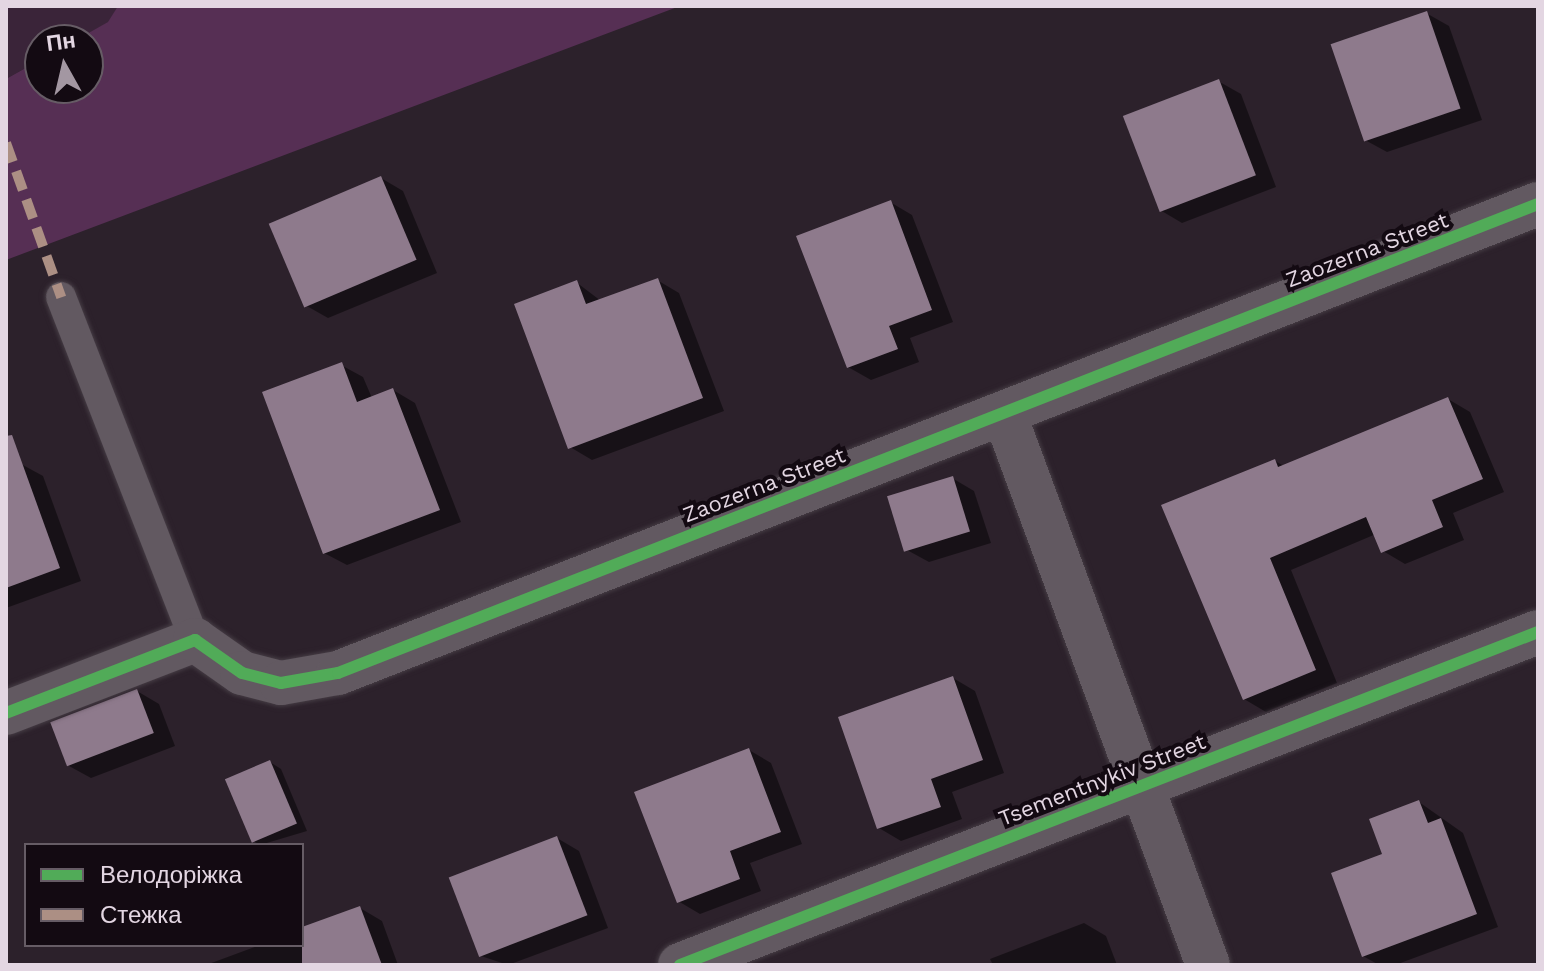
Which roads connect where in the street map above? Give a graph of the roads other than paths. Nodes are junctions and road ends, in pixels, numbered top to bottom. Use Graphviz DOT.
graph roads {
  1 [pos="1538,204"];
  2 [pos="61,297"];
  3 [pos="1004,413"];
  4 [pos="1538,632"];
  5 [pos="195,640"];
  6 [pos="6,713"];
  7 [pos="1143,785"];
  8 [pos="680,965"];
  9 [pos="1208,965"];
  1 -- 3 [label="street, Zaozerna Street"];
  2 -- 5 [label="lane"];
  3 -- 5 [label="street, Zaozerna Street"];
  3 -- 7 [label="street"];
  4 -- 7 [label="street, Tsementnykiv Street"];
  5 -- 6 [label="street"];
  7 -- 8 [label="street, Tsementnykiv Street"];
  7 -- 9 [label="street"];
}
